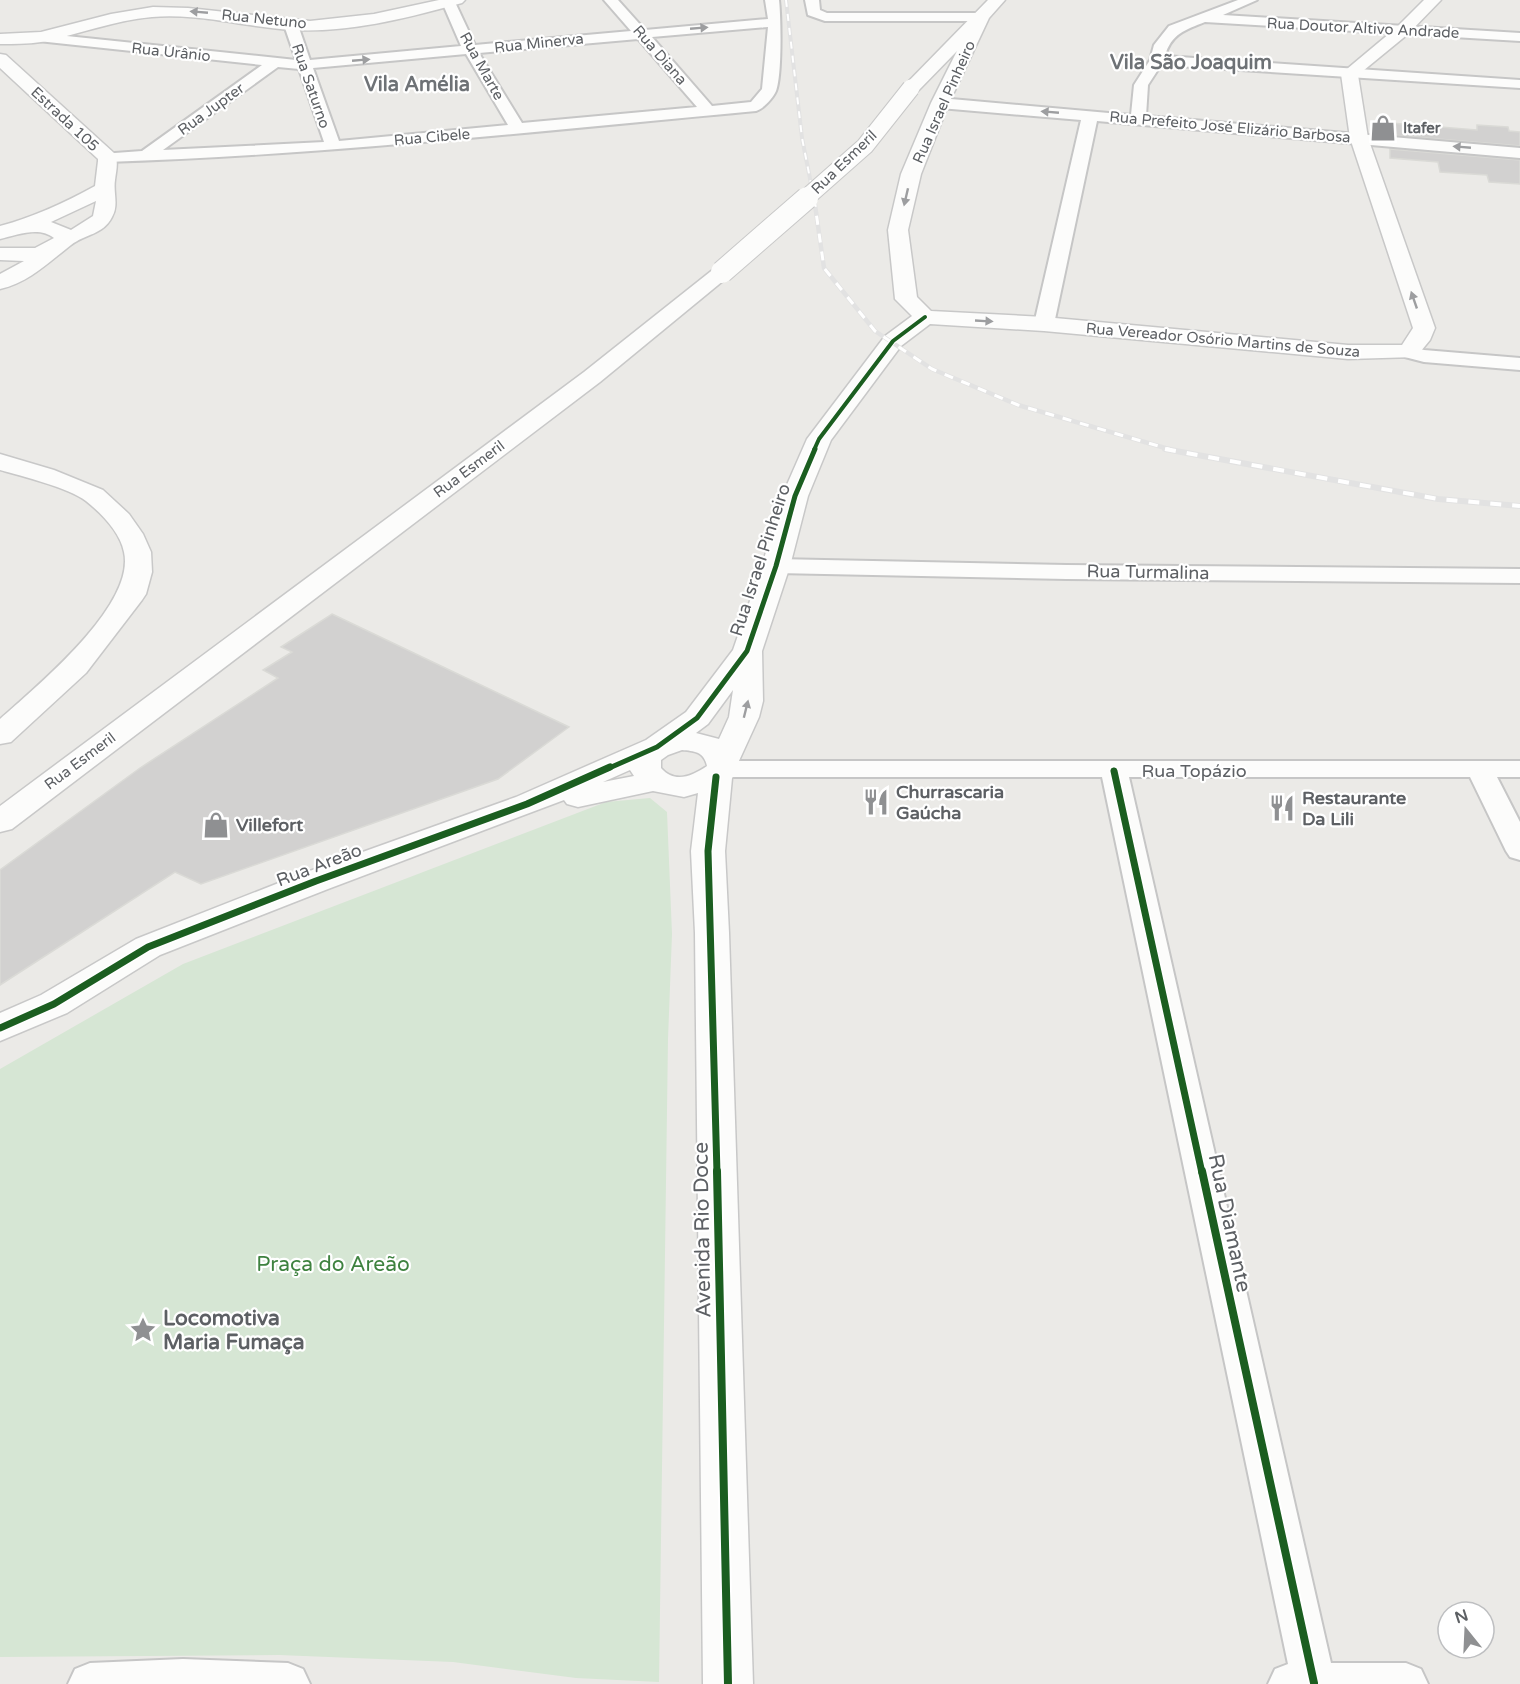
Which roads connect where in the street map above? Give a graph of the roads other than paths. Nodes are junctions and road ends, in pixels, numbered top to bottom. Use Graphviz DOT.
graph roads {
  1 [pos="611,0"];
  2 [pos="772,0"];
  3 [pos="812,0"];
  4 [pos="997,0"];
  5 [pos="1250,0"];
  6 [pos="1433,0"];
  7 [pos="453,1"];
  8 [pos="981,17"];
  9 [pos="1205,18"];
  10 [pos="775,22"];
  11 [pos="291,25"];
  12 [pos="1402,31"];
  13 [pos="641,33"];
  14 [pos="38,37"];
  15 [pos="1520,37"];
  16 [pos="0,39"];
  17 [pos="470,50"];
  18 [pos="0,59"];
  19 [pos="1157,60"];
  20 [pos="274,63"];
  21 [pos="303,64"];
  22 [pos="1348,74"];
  23 [pos="1520,84"];
  24 [pos="940,103"];
  25 [pos="709,111"];
  26 [pos="1090,116"];
  27 [pos="1138,119"];
  28 [pos="518,129"];
  29 [pos="1359,138"];
  30 [pos="333,146"];
  31 [pos="1520,153"];
  32 [pos="148,154"];
  33 [pos="106,157"];
  34 [pos="104,189"];
  35 [pos="23,227"];
  36 [pos="0,233"];
  37 [pos="58,244"];
  38 [pos="0,254"];
  39 [pos="0,259"];
  40 [pos="0,276"];
  41 [pos="0,284"];
  42 [pos="925,318"];
  43 [pos="1044,324"];
  44 [pos="1408,352"];
  45 [pos="1520,364"];
  46 [pos="0,462"];
  47 [pos="776,566"];
  48 [pos="1520,576"];
  49 [pos="747,651"];
  50 [pos="0,735"];
  51 [pos="657,747"];
  52 [pos="721,769"];
  53 [pos="1480,770"];
  54 [pos="1520,770"];
  55 [pos="1114,771"];
  56 [pos="661,784"];
  57 [pos="0,822"];
  58 [pos="708,851"];
  59 [pos="1520,851"];
  60 [pos="0,1028"];
  61 [pos="0,1053"];
  62 [pos="1314,1683"];
  63 [pos="90,1684"];
  64 [pos="288,1684"];
  65 [pos="728,1684"];
  66 [pos="1290,1684"];
  67 [pos="1406,1684"];
  1 -- 13 [label="street, Rua Diana"];
  2 -- 10 [label="street"];
  3 -- 8 [label="street"];
  4 -- 8 [label="street, Rua Israel Pinheiro"];
  5 -- 9 [label="street"];
  6 -- 12 [label="street"];
  7 -- 11 [label="street, Rua Netuno"];
  7 -- 17 [label="street, Rua Marte"];
  8 -- 24 [label="street, Rua Israel Pinheiro"];
  8 -- 57 [label="street, Rua Esmeril, bridge"];
  9 -- 12 [label="street, Rua Doutor Altivo Andrade"];
  9 -- 19 [label="street"];
  13 -- 10 [label="street, Rua Minerva, one-way"];
  10 -- 25 [label="street, Rua Cibele"];
  11 -- 14 [label="street, Rua Netuno, one-way"];
  11 -- 21 [label="street, Rua Saturno"];
  12 -- 15 [label="street, Rua Doutor Altivo Andrade"];
  12 -- 22 [label="street"];
  13 -- 17 [label="street, Rua Minerva"];
  13 -- 25 [label="street, Rua Diana"];
  14 -- 16 [label="street, Rua Netuno"];
  14 -- 20 [label="street, Rua Urânio"];
  21 -- 17 [label="street, Rua Minerva, one-way"];
  17 -- 28 [label="street, Rua Marte"];
  18 -- 33 [label="street, Estrada 105"];
  19 -- 22 [label="street"];
  19 -- 27 [label="street"];
  20 -- 21 [label="street, Rua Urânio"];
  20 -- 32 [label="street, Rua Jupter"];
  21 -- 30 [label="street, Rua Saturno"];
  22 -- 23 [label="street"];
  22 -- 29 [label="street"];
  26 -- 24 [label="street, Rua Prefeito José Elizário Barbosa, one-way"];
  24 -- 42 [label="street, Rua Israel Pinheiro, one-way"];
  25 -- 28 [label="street, Rua Cibele"];
  26 -- 27 [label="street, Rua Prefeito José Elizário Barbosa"];
  26 -- 43 [label="street"];
  27 -- 29 [label="street, Rua Prefeito José Elizário Barbosa"];
  28 -- 30 [label="street, Rua Cibele"];
  31 -- 29 [label="street, Rua Prefeito José Elizário Barbosa, one-way"];
  44 -- 29 [label="street, one-way"];
  30 -- 32 [label="street, Rua Cibele"];
  32 -- 33 [label="street, Rua Cibele"];
  33 -- 34 [label="street, Estrada 105"];
  34 -- 35 [label="street"];
  34 -- 37 [label="street, Estrada 105"];
  35 -- 36 [label="street"];
  35 -- 37 [label="street"];
  37 -- 38 [label="street"];
  37 -- 41 [label="street, Estrada 105"];
  39 -- 40 [label="street"];
  42 -- 43 [label="street, Rua Vereador Osório Martins de Souza, one-way"];
  42 -- 47 [label="street, Rua Israel Pinheiro"];
  43 -- 44 [label="street, Rua Vereador Osório Martins de Souza"];
  44 -- 45 [label="street, Rua Vereador Osório Martins de Souza"];
  46 -- 50 [label="street"];
  47 -- 48 [label="street, Rua Turmalina"];
  47 -- 49 [label="street, Rua Israel Pinheiro"];
  49 -- 51 [label="street, Rua Israel Pinheiro"];
  52 -- 49 [label="street, Rua Israel Pinheiro, one-way"];
  51 -- 52 [label="street"];
  51 -- 56 [label="street, Avenida Rio Doce"];
  51 -- 60 [label="street, Rua Areão"];
  52 -- 55 [label="street, Rua Topázio"];
  52 -- 56 [label="street, Rua Areão"];
  52 -- 58 [label="street, Avenida Rio Doce"];
  53 -- 54 [label="street, Rua Topázio"];
  53 -- 55 [label="street, Rua Topázio"];
  53 -- 59 [label="street"];
  55 -- 62 [label="street, Rua Diamante"];
  56 -- 58 [label="street, Avenida Rio Doce"];
  56 -- 61 [label="street, Rua Areão"];
  58 -- 65 [label="street, Avenida Rio Doce"];
  62 -- 66 [label="street"];
  62 -- 67 [label="street"];
  63 -- 64 [label="street"];
}
